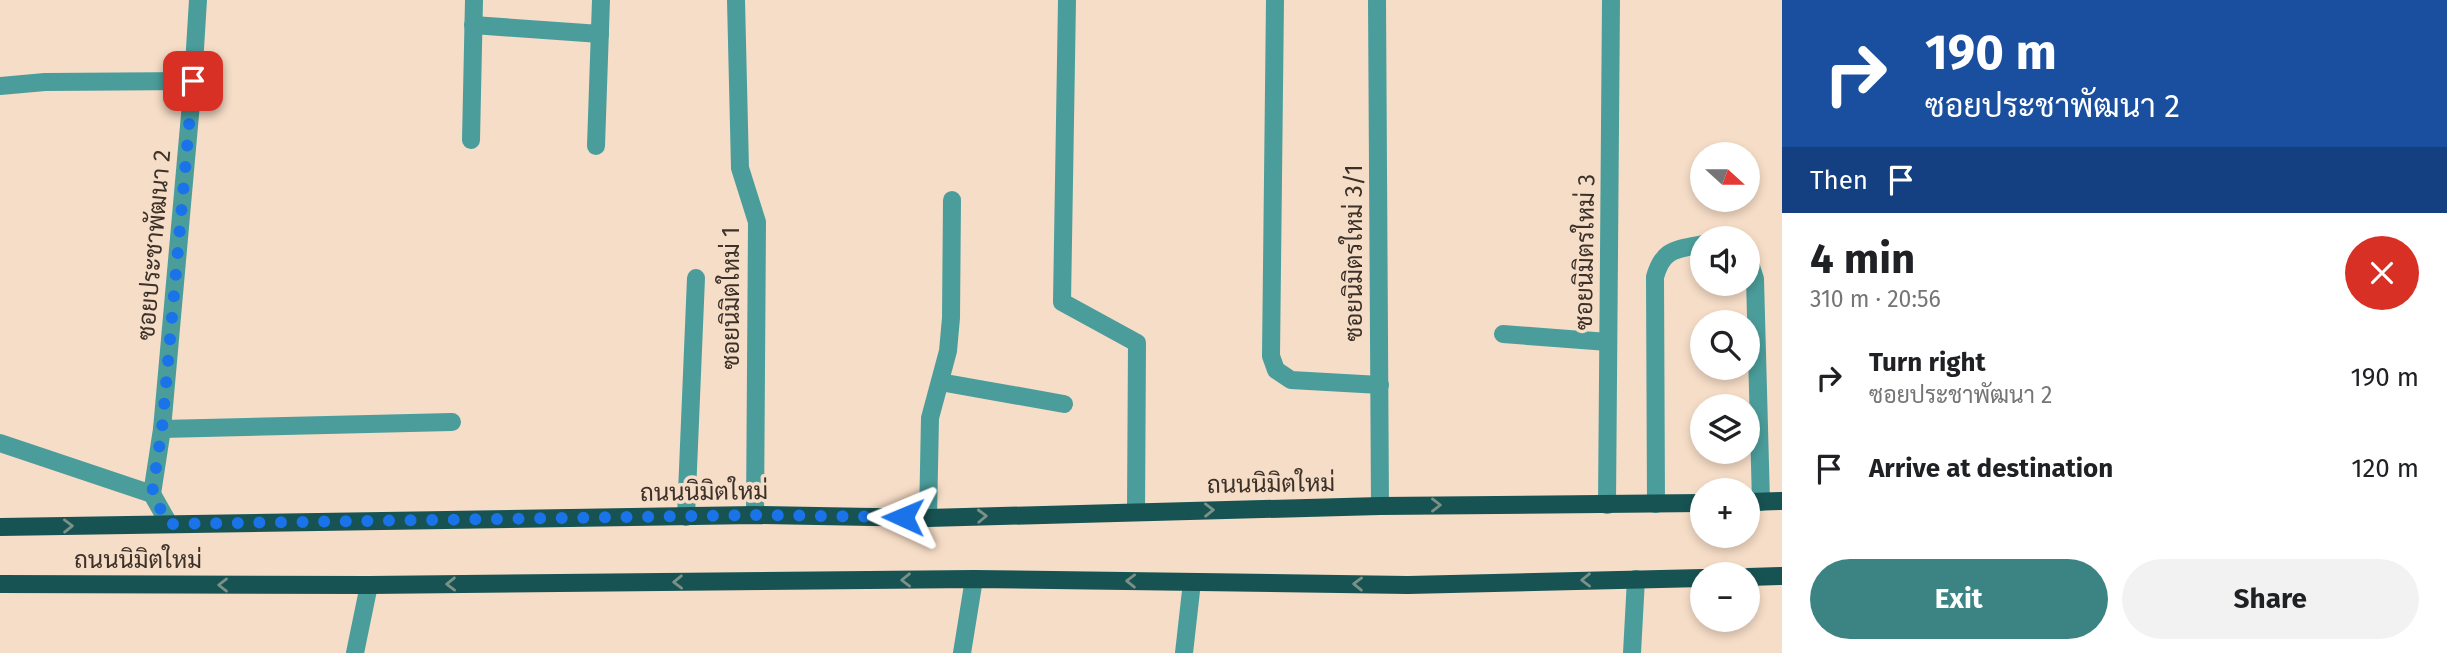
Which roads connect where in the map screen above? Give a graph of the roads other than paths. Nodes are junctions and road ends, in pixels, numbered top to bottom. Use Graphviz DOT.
graph roads {
  1 [pos="198,0"];
  2 [pos="474,0"];
  3 [pos="601,0"];
  4 [pos="736,0"];
  5 [pos="1067,0"];
  6 [pos="1275,0"];
  7 [pos="1377,0"];
  8 [pos="1612,0"];
  9 [pos="473,25"];
  10 [pos="600,34"];
  11 [pos="193,81"];
  12 [pos="0,86"];
  13 [pos="471,140"];
  14 [pos="596,146"];
  15 [pos="952,200"];
  16 [pos="1690,247"];
  17 [pos="696,278"];
  18 [pos="1755,296"];
  19 [pos="1503,334"];
  20 [pos="1608,342"];
  21 [pos="940,382"];
  22 [pos="1380,385"];
  23 [pos="1064,404"];
  24 [pos="452,422"];
  25 [pos="162,429"];
  26 [pos="0,443"];
  27 [pos="1755,478"];
  28 [pos="152,494"];
  29 [pos="1782,501"];
  30 [pos="1760,502"];
  31 [pos="1690,503"];
  32 [pos="1656,504"];
  33 [pos="1607,505"];
  34 [pos="1380,506"];
  35 [pos="1136,512"];
  36 [pos="755,515"];
  37 [pos="685,517"];
  38 [pos="928,517"];
  39 [pos="169,524"];
  40 [pos="0,527"];
  41 [pos="1782,576"];
  42 [pos="1760,577"];
  43 [pos="1690,578"];
  44 [pos="974,579"];
  45 [pos="1636,579"];
  46 [pos="1192,582"];
  47 [pos="0,584"];
  48 [pos="369,585"];
  49 [pos="355,653"];
  50 [pos="962,653"];
  51 [pos="1184,653"];
  52 [pos="1632,653"];
  1 -- 11 [label="street, ซอยประชาพัฒนา 2"];
  2 -- 9 [label="street"];
  3 -- 10 [label="street"];
  4 -- 36 [label="street, ซอยนิมิตใหม่ 1"];
  5 -- 35 [label="street"];
  6 -- 22 [label="street"];
  7 -- 22 [label="street, ซอยนิมิตรใหม่ 3/1"];
  8 -- 20 [label="street, ซอยนิมิตรใหม่ 3"];
  9 -- 10 [label="street"];
  9 -- 13 [label="street"];
  10 -- 14 [label="street"];
  11 -- 12 [label="street"];
  11 -- 25 [label="street, ซอยประชาพัฒนา 2"];
  15 -- 21 [label="street"];
  16 -- 32 [label="street"];
  17 -- 37 [label="street"];
  18 -- 27 [label="street"];
  19 -- 20 [label="street"];
  20 -- 33 [label="street, ซอยนิมิตรใหม่ 3"];
  21 -- 23 [label="street"];
  21 -- 38 [label="street"];
  22 -- 34 [label="street, ซอยนิมิตรใหม่ 3/1"];
  24 -- 25 [label="street"];
  25 -- 28 [label="street, ซอยประชาพัฒนา 2"];
  26 -- 28 [label="street"];
  28 -- 39 [label="street"];
  29 -- 30 [label="main road"];
  31 -- 32 [label="main road, ถนนนิมิตใหม่"];
  32 -- 33 [label="main road, ถนนนิมิตใหม่"];
  34 -- 33 [label="main road, ถนนนิมิตใหม่, one-way"];
  35 -- 34 [label="main road, ถนนนิมิตใหม่, one-way"];
  38 -- 35 [label="main road, ถนนนิมิตใหม่, one-way"];
  36 -- 37 [label="main road, ถนนนิมิตใหม่"];
  36 -- 38 [label="main road, ถนนนิมิตใหม่"];
  37 -- 39 [label="main road, ถนนนิมิตใหม่"];
  40 -- 39 [label="main road, ถนนนิมิตใหม่, one-way"];
  41 -- 42 [label="main road"];
  43 -- 45 [label="main road, ถนนนิมิตใหม่"];
  46 -- 44 [label="main road, ถนนนิมิตใหม่, one-way"];
  44 -- 48 [label="main road, ถนนนิมิตใหม่, one-way"];
  44 -- 50 [label="street"];
  45 -- 46 [label="main road, ถนนนิมิตใหม่, one-way"];
  45 -- 52 [label="street"];
  46 -- 51 [label="street"];
  48 -- 47 [label="main road, ถนนนิมิตใหม่, one-way"];
  48 -- 49 [label="street"];
}
